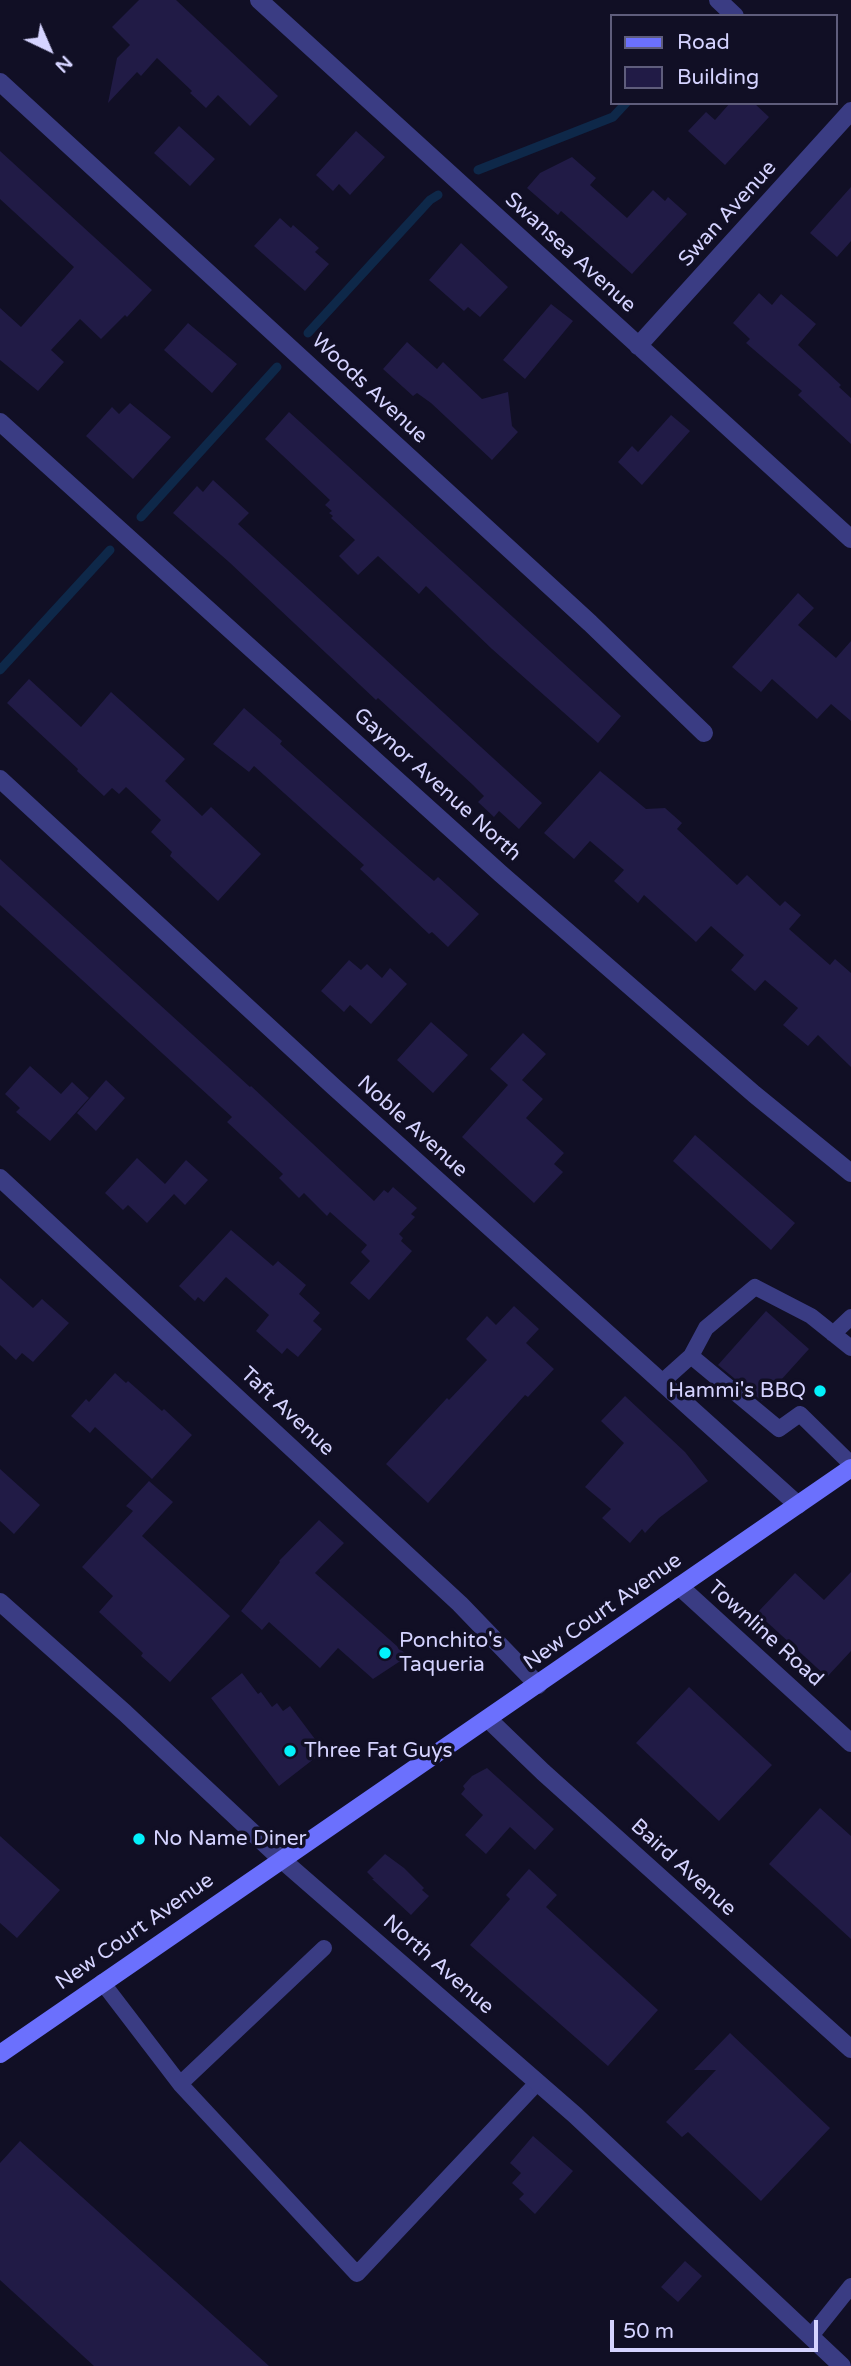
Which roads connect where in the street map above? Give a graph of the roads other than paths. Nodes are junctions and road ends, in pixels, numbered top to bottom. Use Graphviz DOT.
graph roads {
  1 [pos="258,0"];
  2 [pos="718,0"];
  3 [pos="733,14"];
  4 [pos="0,82"];
  5 [pos="847,111"];
  6 [pos="638,346"];
  7 [pos="0,422"];
  8 [pos="851,539"];
  9 [pos="704,733"];
  10 [pos="0,779"];
  11 [pos="851,1173"];
  12 [pos="0,1178"];
  13 [pos="851,1317"];
  14 [pos="833,1334"];
  15 [pos="851,1348"];
  16 [pos="691,1356"];
  17 [pos="662,1382"];
  18 [pos="851,1466"];
  19 [pos="798,1505"];
  20 [pos="679,1586"];
  21 [pos="0,1602"];
  22 [pos="538,1685"];
  23 [pos="488,1719"];
  24 [pos="851,1743"];
  25 [pos="281,1858"];
  26 [pos="324,1948"];
  27 [pos="102,1982"];
  28 [pos="851,2049"];
  29 [pos="0,2053"];
  30 [pos="537,2083"];
  31 [pos="180,2084"];
  32 [pos="851,2286"];
  33 [pos="811,2336"];
  34 [pos="842,2366"];
  1 -- 6 [label="street, Swansea Avenue"];
  2 -- 3 [label="street"];
  4 -- 9 [label="street, Woods Avenue"];
  5 -- 6 [label="street, Swan Avenue"];
  6 -- 8 [label="street, Swansea Avenue"];
  7 -- 11 [label="street, Gaynor Avenue North"];
  10 -- 17 [label="street, Noble Avenue"];
  12 -- 22 [label="street, Taft Avenue"];
  13 -- 14 [label="lane"];
  14 -- 15 [label="lane"];
  14 -- 16 [label="lane"];
  16 -- 17 [label="lane"];
  16 -- 18 [label="lane"];
  17 -- 19 [label="street, Noble Avenue"];
  18 -- 19 [label="main road, New Court Avenue"];
  19 -- 20 [label="main road, New Court Avenue"];
  20 -- 22 [label="main road, New Court Avenue"];
  20 -- 24 [label="street, Townline Road"];
  21 -- 25 [label="street, North Avenue"];
  22 -- 23 [label="main road, New Court Avenue"];
  23 -- 25 [label="main road, New Court Avenue"];
  23 -- 28 [label="street, Baird Avenue"];
  25 -- 27 [label="main road, New Court Avenue"];
  25 -- 30 [label="street, North Avenue"];
  26 -- 31 [label="lane"];
  27 -- 29 [label="main road, New Court Avenue"];
  27 -- 31 [label="lane"];
  30 -- 31 [label="lane"];
  30 -- 33 [label="street, North Avenue"];
  32 -- 33 [label="lane"];
  33 -- 34 [label="street, North Avenue"];
}
